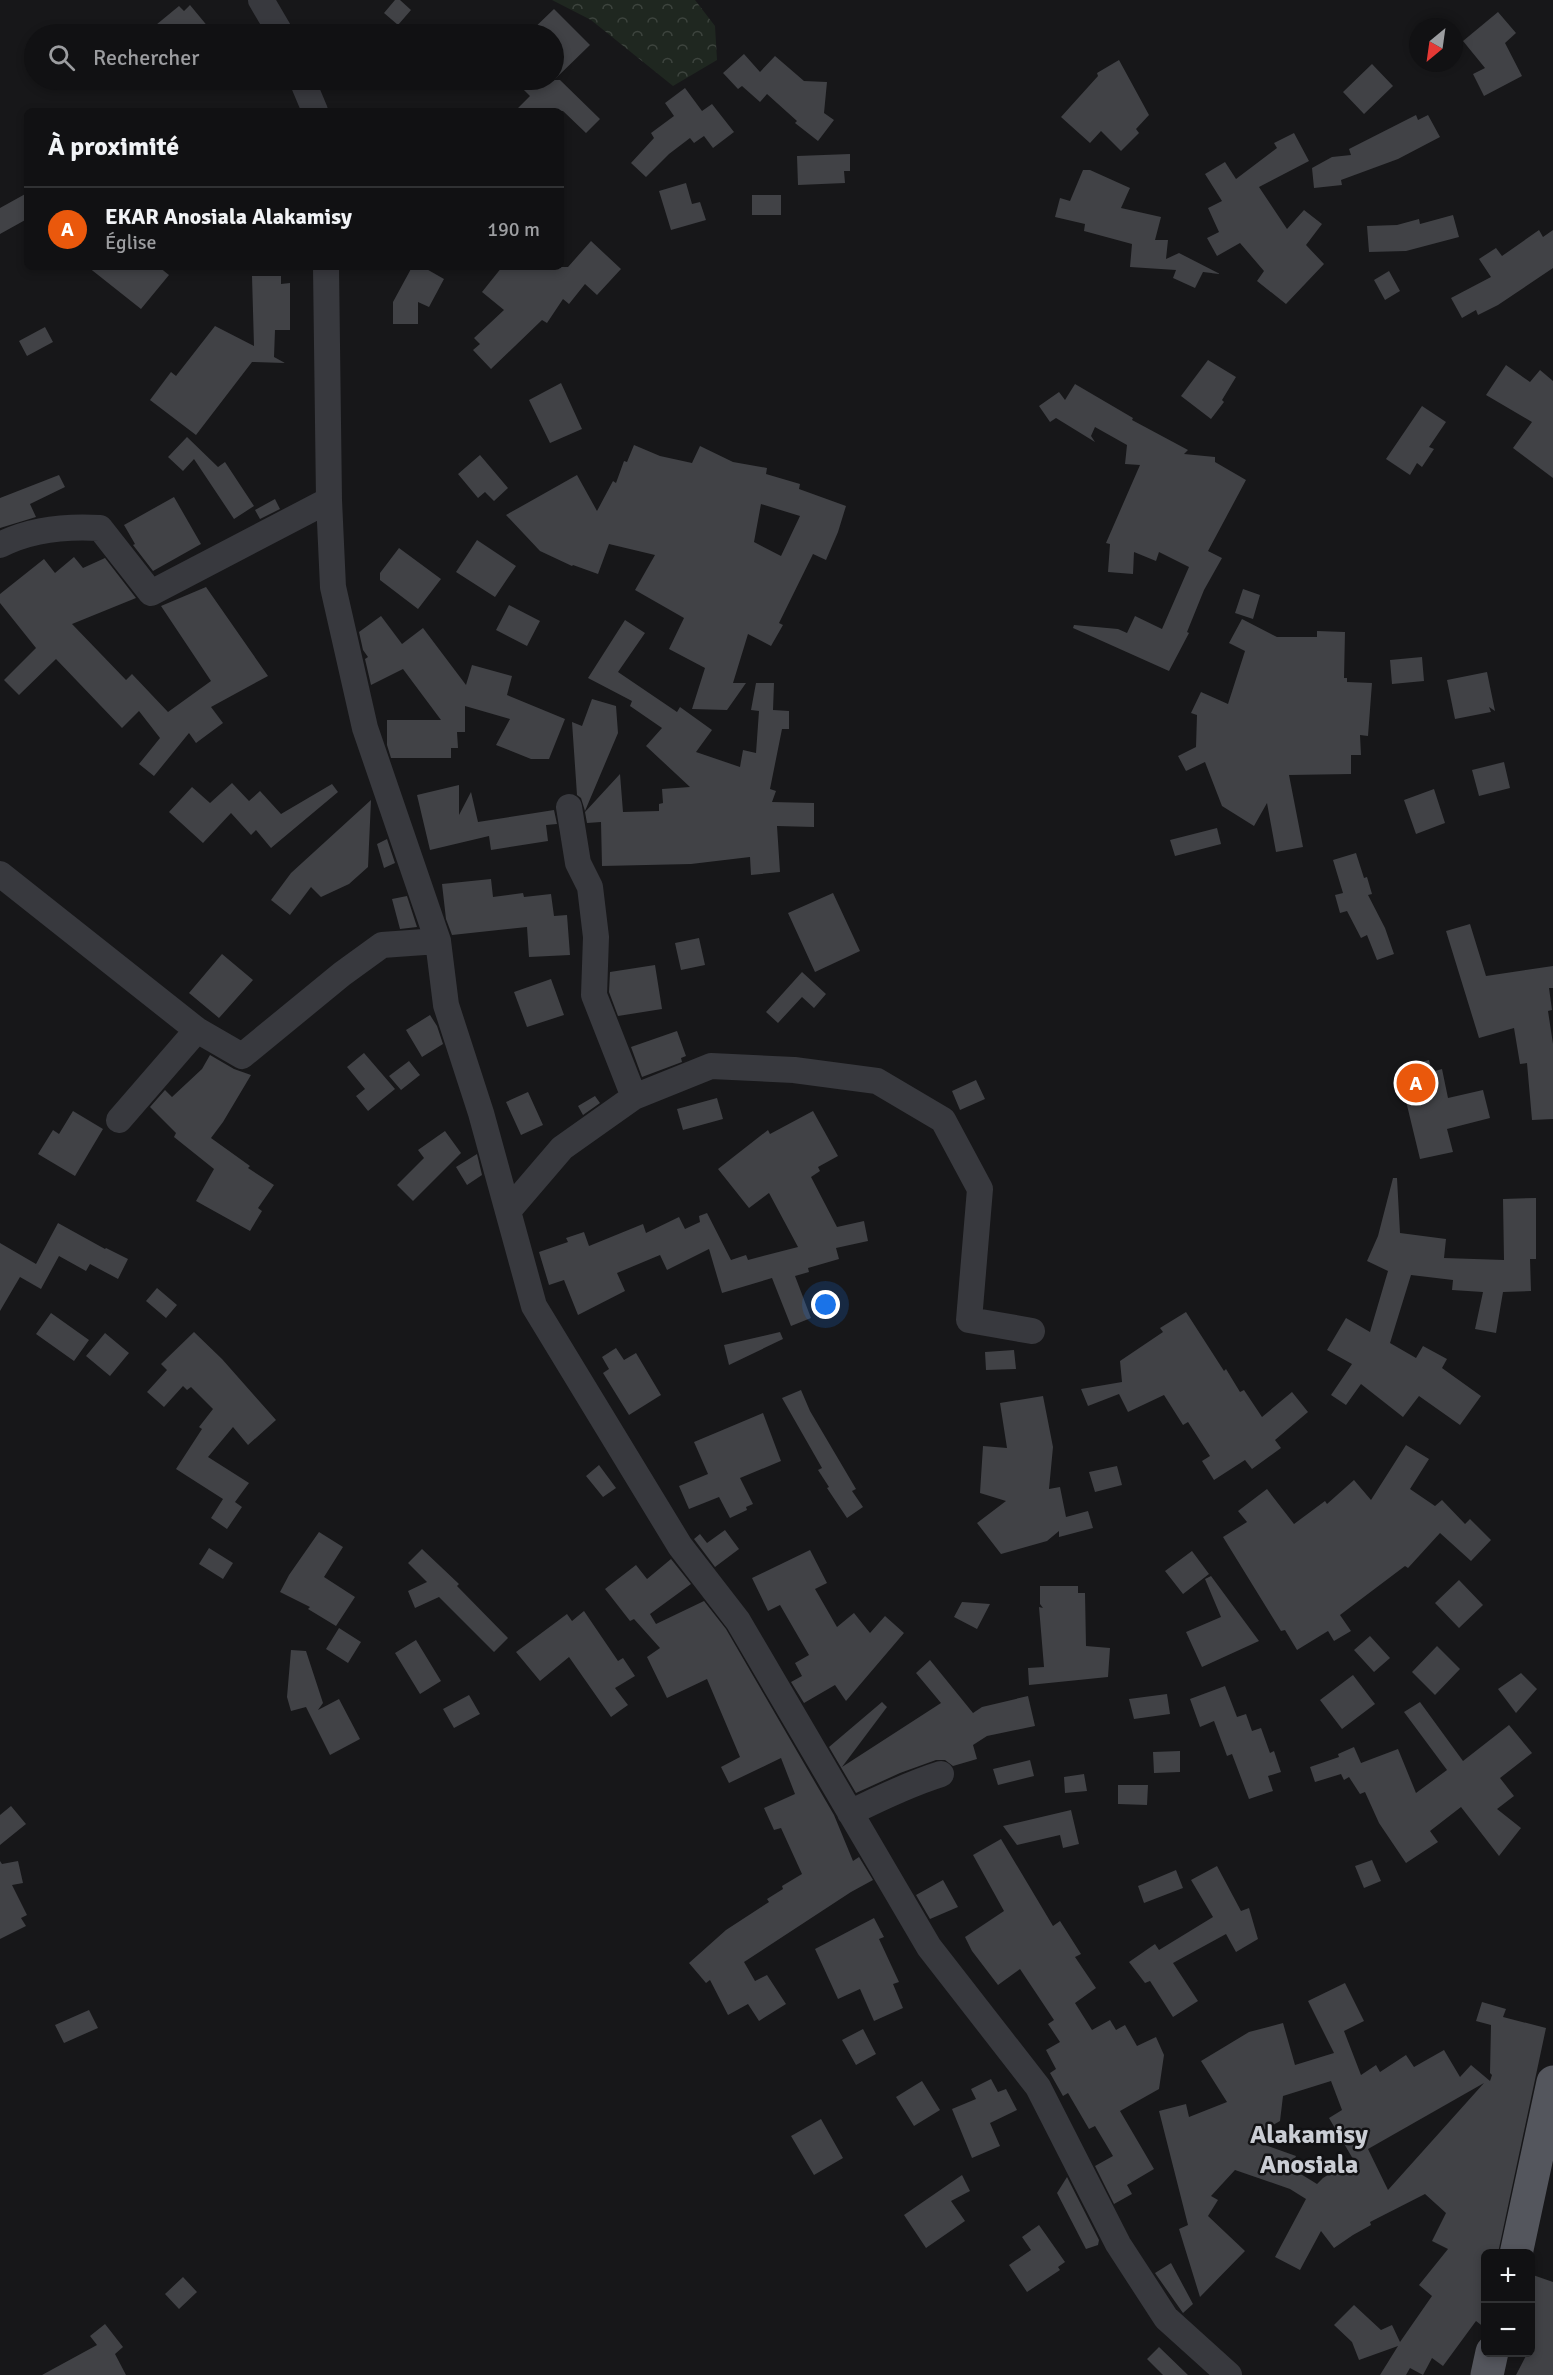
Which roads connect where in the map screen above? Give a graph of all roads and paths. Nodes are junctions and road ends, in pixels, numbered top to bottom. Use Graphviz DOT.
graph roads {
  1 [pos="261,0"];
  2 [pos="275,24"];
  3 [pos="306,90"];
  4 [pos="314,108"];
  5 [pos="326,270"];
  6 [pos="329,500"];
  7 [pos="0,545"];
  8 [pos="568,807"];
  9 [pos="0,874"];
  10 [pos="438,941"];
  11 [pos="196,1030"];
  12 [pos="634,1097"];
  13 [pos="119,1120"];
  14 [pos="508,1211"];
  15 [pos="1032,1331"];
  16 [pos="941,1774"];
  17 [pos="850,1813"];
  18 [pos="1553,2082"];
  19 [pos="1517,2249"];
  20 [pos="1491,2357"];
  21 [pos="1228,2375"];
  22 [pos="1487,2375"];
  1 -- 2 [label="street"];
  3 -- 4 [label="street"];
  5 -- 6 [label="street"];
  6 -- 7 [label="street"];
  6 -- 10 [label="street"];
  8 -- 12 [label="street"];
  9 -- 11 [label="street"];
  10 -- 11 [label="street"];
  10 -- 14 [label="street"];
  11 -- 13 [label="street"];
  12 -- 14 [label="street"];
  12 -- 15 [label="street"];
  14 -- 17 [label="street"];
  16 -- 17 [label="street"];
  17 -- 21 [label="street"];
  18 -- 19 [label="main road"];
  20 -- 22 [label="main road"];
}
